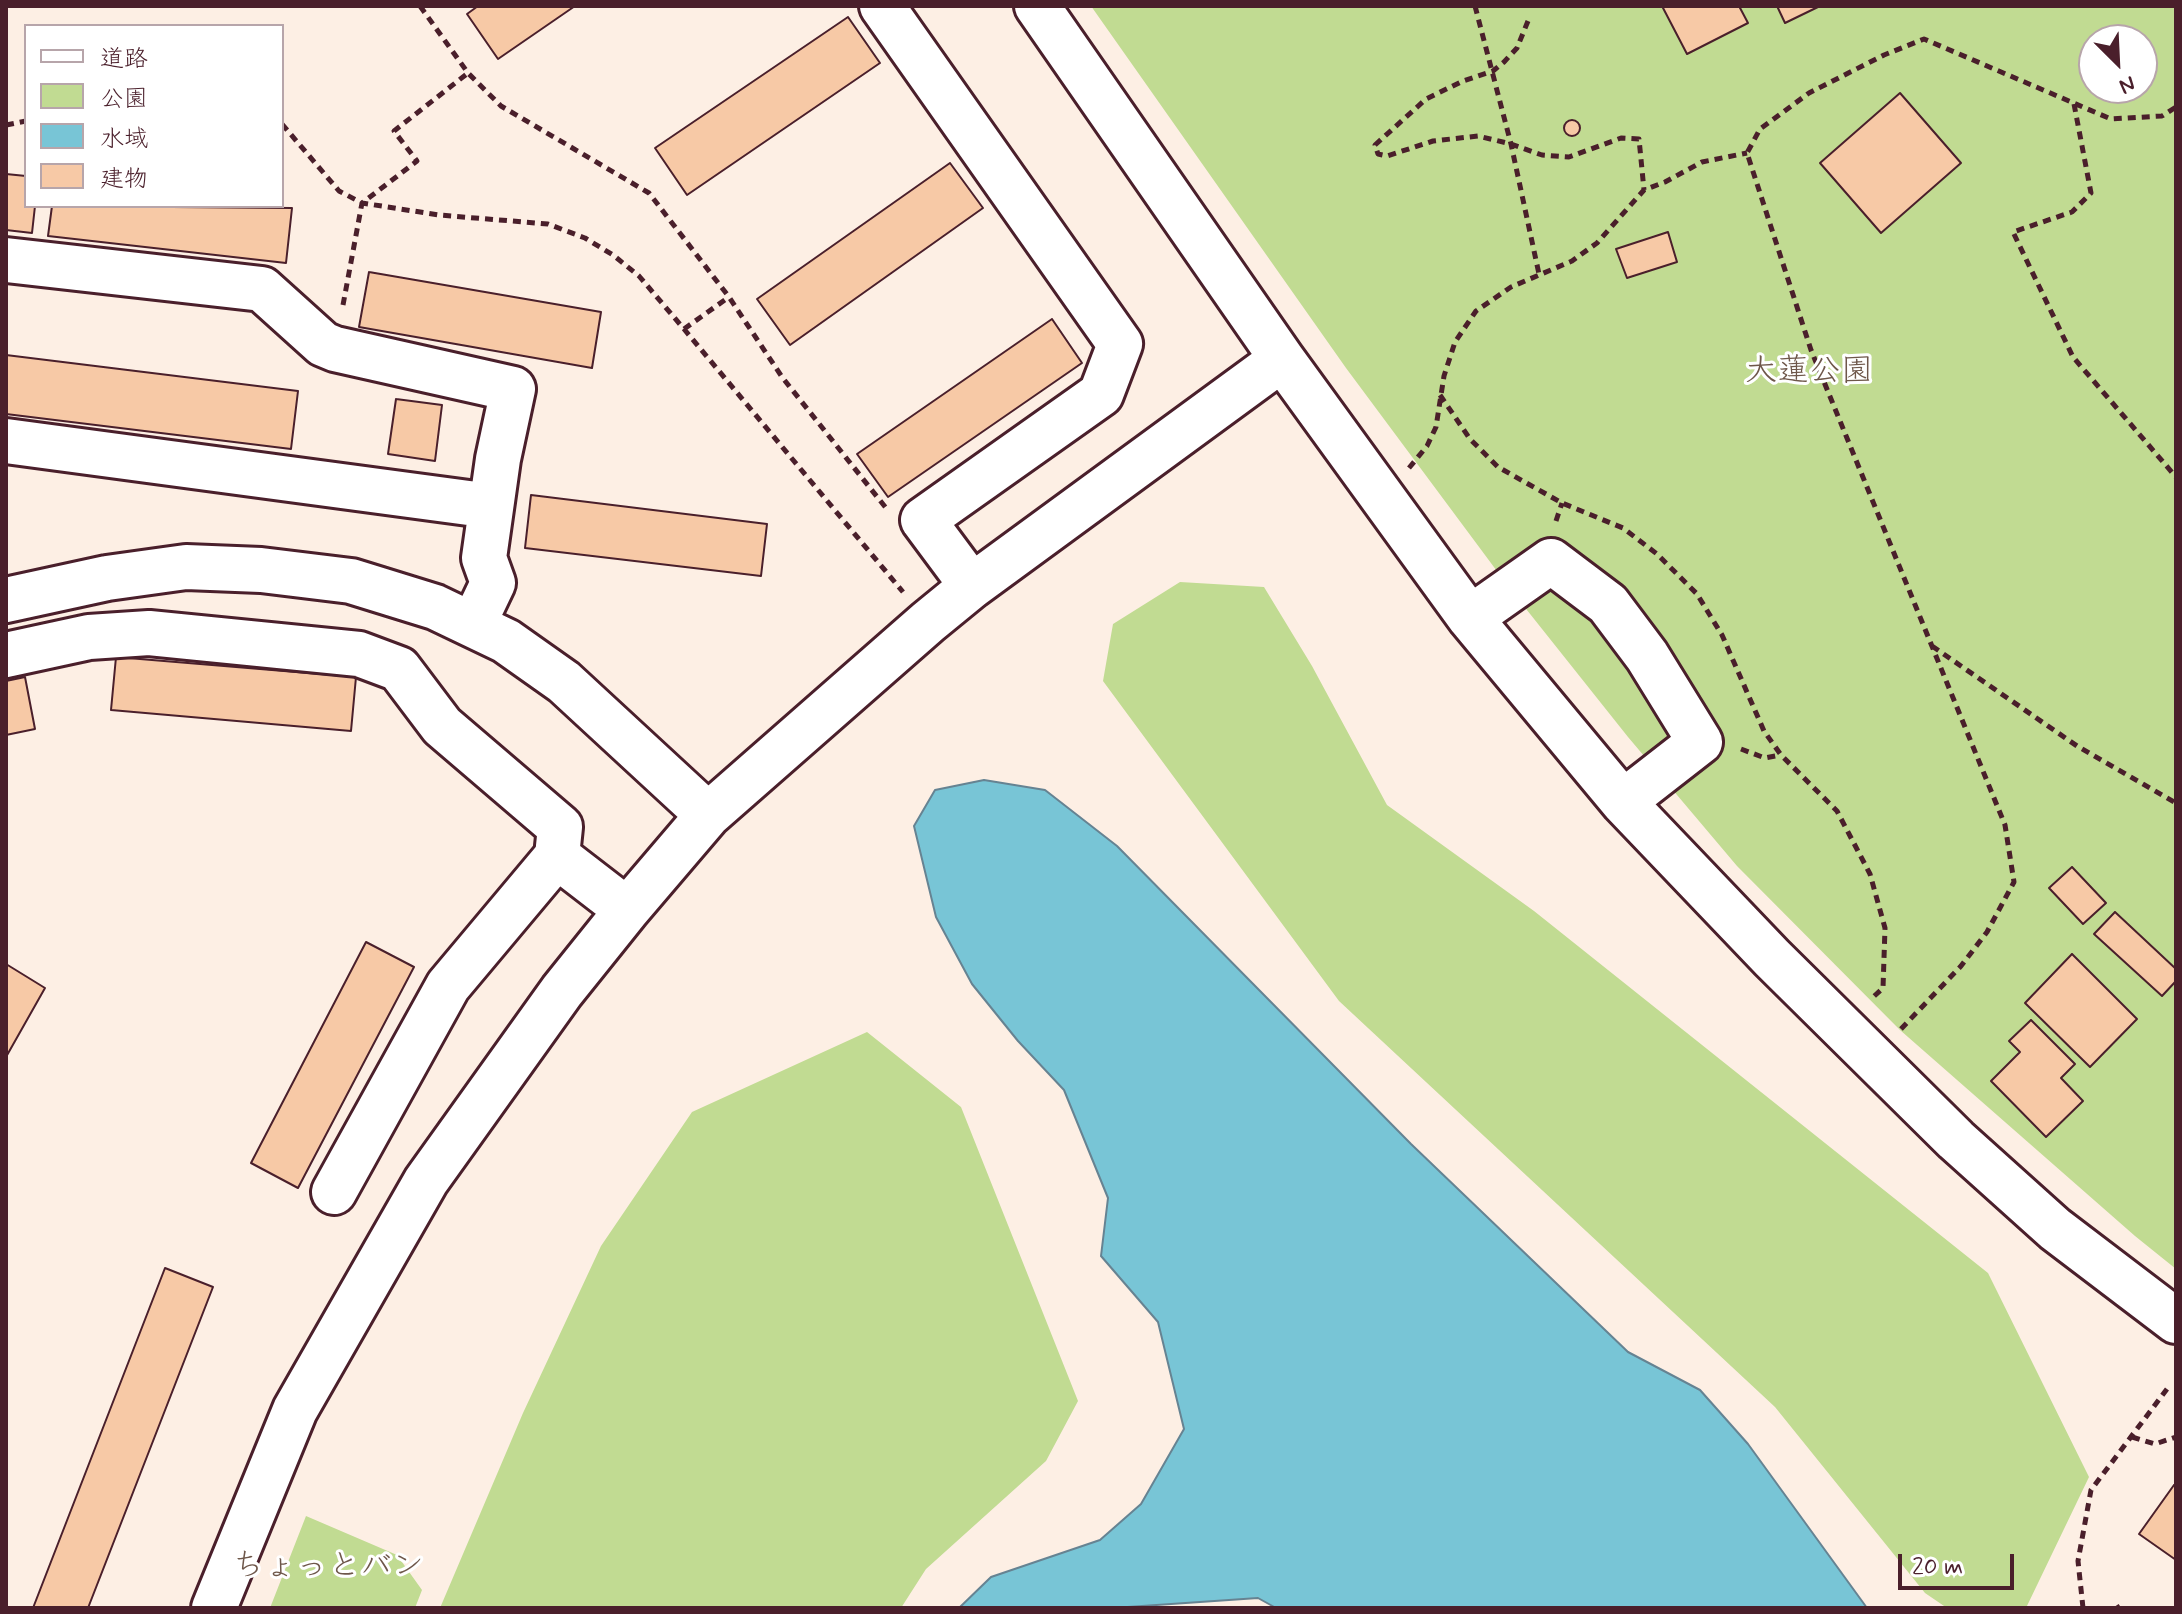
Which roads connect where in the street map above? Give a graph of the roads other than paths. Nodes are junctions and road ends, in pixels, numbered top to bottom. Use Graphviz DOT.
graph roads {
  1 [pos="882,6"];
  2 [pos="1037,6"];
  3 [pos="6,260"];
  4 [pos="1282,359"];
  5 [pos="6,441"];
  6 [pos="491,506"];
  7 [pos="972,586"];
  8 [pos="6,600"];
  9 [pos="1470,618"];
  10 [pos="473,625"];
  11 [pos="6,655"];
  12 [pos="1623,802"];
  13 [pos="708,815"];
  14 [pos="557,856"];
  15 [pos="627,910"];
  16 [pos="334,1192"];
  17 [pos="2176,1321"];
  18 [pos="214,1608"];
  1 -- 7 [label="street"];
  2 -- 4 [label="street"];
  3 -- 6 [label="street"];
  4 -- 7 [label="street"];
  4 -- 9 [label="street"];
  5 -- 6 [label="street"];
  6 -- 10 [label="street"];
  7 -- 13 [label="street"];
  8 -- 10 [label="street"];
  9 -- 12 [label="street"];
  9 -- 12 [label="street"];
  10 -- 13 [label="street"];
  11 -- 14 [label="street"];
  12 -- 17 [label="street"];
  13 -- 15 [label="street"];
  14 -- 15 [label="street"];
  14 -- 16 [label="street"];
  15 -- 18 [label="street"];
}
